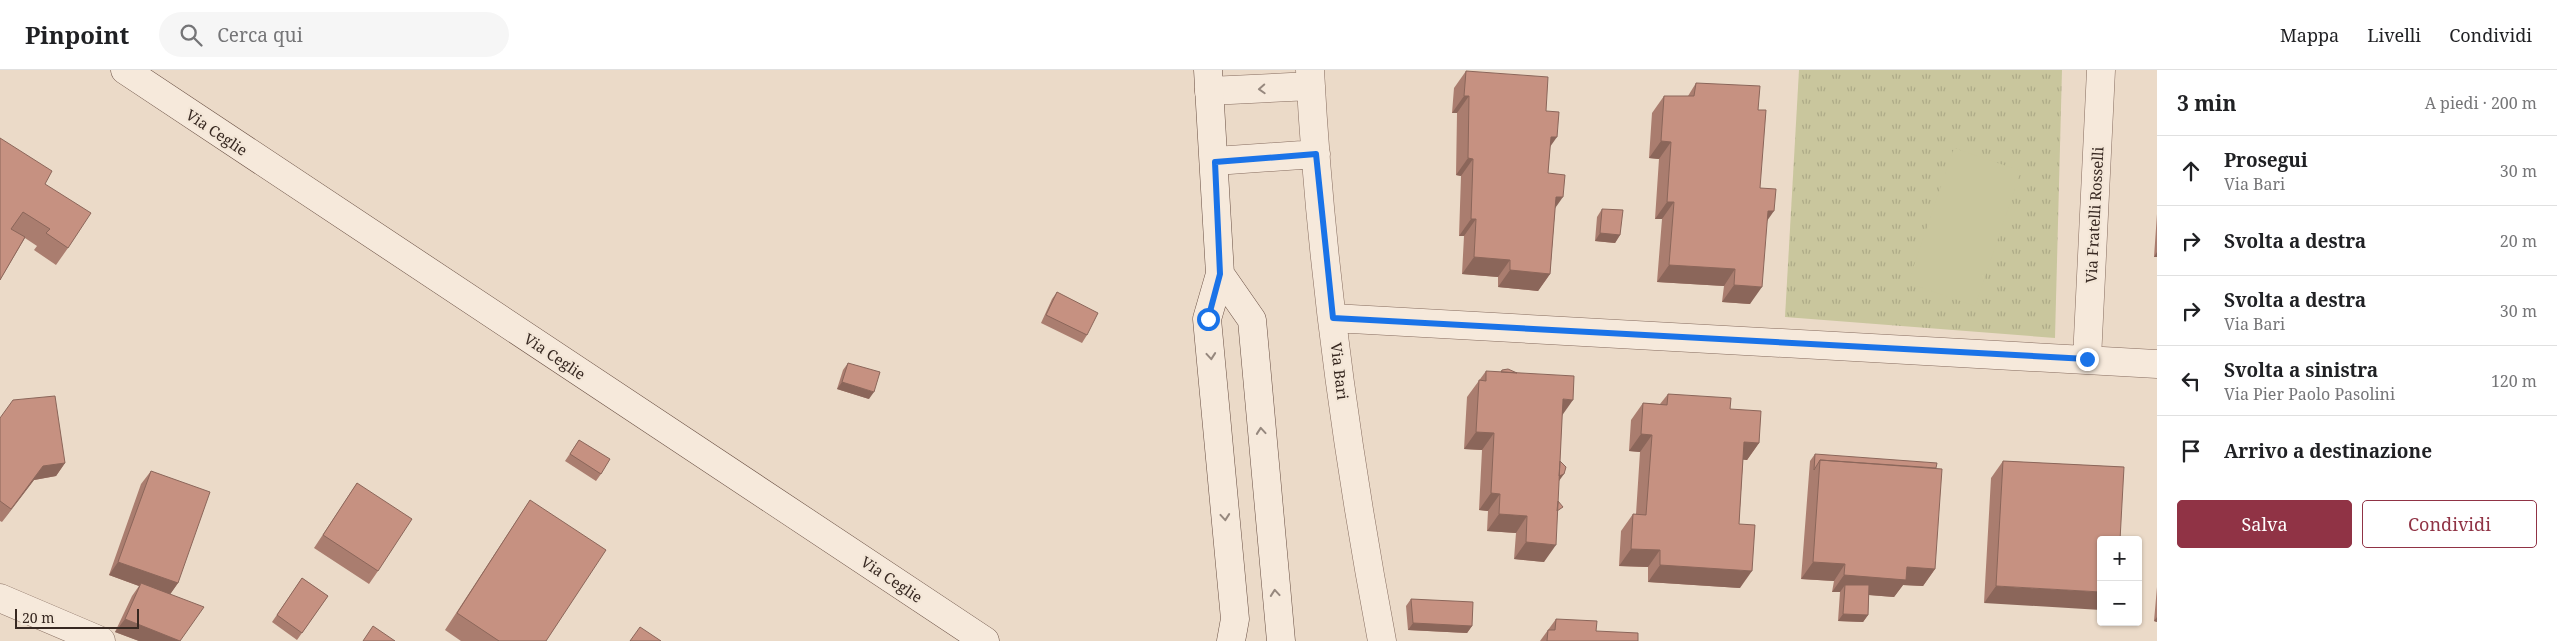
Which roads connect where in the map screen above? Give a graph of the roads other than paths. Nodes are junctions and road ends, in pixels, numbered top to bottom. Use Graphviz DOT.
graph roads {
  1 [pos="125,70"];
  2 [pos="2101,70"];
  3 [pos="1310,78"];
  4 [pos="1209,81"];
  5 [pos="1316,154"];
  6 [pos="1215,162"];
  7 [pos="1220,274"];
  8 [pos="1333,318"];
  9 [pos="2087,359"];
  10 [pos="2157,364"];
  11 [pos="0,598"];
  12 [pos="101,641"];
  13 [pos="985,641"];
  14 [pos="1231,641"];
  15 [pos="1281,641"];
  16 [pos="1382,641"];
  1 -- 13 [label="street, Via Ceglie"];
  2 -- 9 [label="street, Via Fratelli Rosselli"];
  3 -- 4 [label="street, one-way"];
  3 -- 5 [label="street, Via Bari"];
  4 -- 6 [label="street"];
  5 -- 6 [label="street"];
  5 -- 8 [label="street, Via Bari"];
  6 -- 7 [label="street"];
  7 -- 14 [label="street, one-way"];
  15 -- 7 [label="street, one-way"];
  8 -- 9 [label="street"];
  8 -- 16 [label="street, Via Bari"];
  9 -- 10 [label="street"];
  11 -- 12 [label="street"];
}
